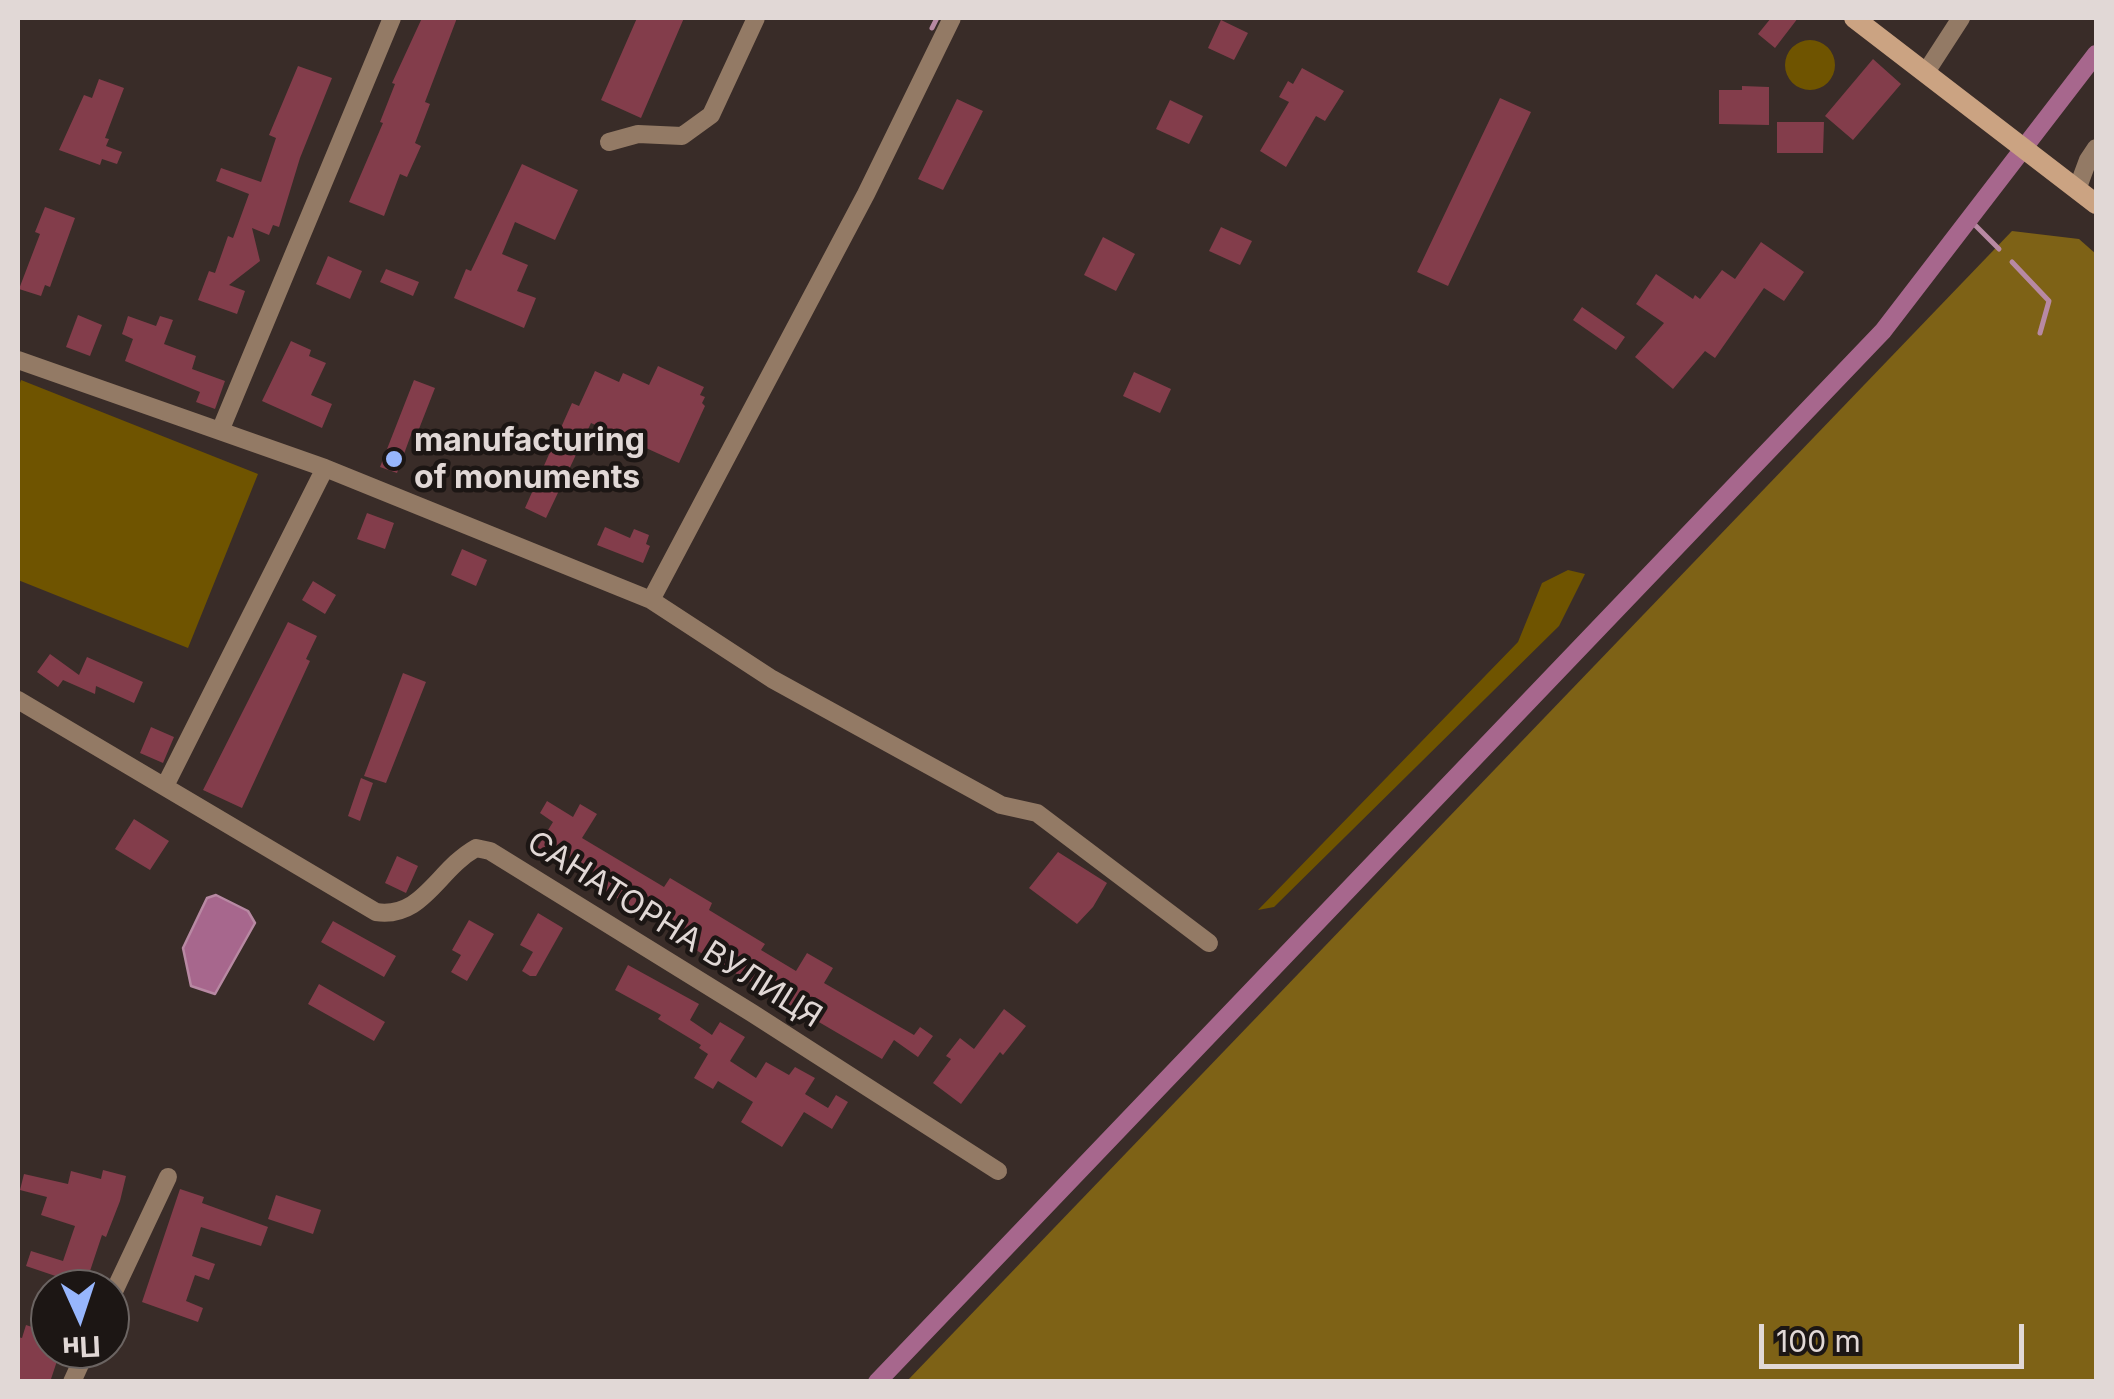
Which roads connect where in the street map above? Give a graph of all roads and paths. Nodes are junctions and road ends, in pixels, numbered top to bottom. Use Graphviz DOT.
graph roads {
  1 [pos="392,18"];
  2 [pos="756,18"];
  3 [pos="952,18"];
  4 [pos="1854,18"];
  5 [pos="1961,18"];
  6 [pos="1926,72"];
  7 [pos="609,142"];
  8 [pos="2096,148"];
  9 [pos="2078,187"];
  10 [pos="2096,204"];
  11 [pos="18,360"];
  12 [pos="220,431"];
  13 [pos="325,468"];
  14 [pos="651,600"];
  15 [pos="18,700"];
  16 [pos="165,786"];
  17 [pos="1209,943"];
  18 [pos="998,1171"];
  19 [pos="168,1177"];
  20 [pos="125,1269"];
  1 -- 12 [label="street"];
  2 -- 7 [label="street"];
  3 -- 14 [label="street"];
  4 -- 6 [label="street"];
  5 -- 6 [label="street"];
  6 -- 9 [label="street"];
  8 -- 9 [label="street"];
  9 -- 10 [label="street"];
  11 -- 12 [label="street"];
  12 -- 13 [label="street"];
  13 -- 14 [label="street"];
  13 -- 16 [label="street"];
  14 -- 17 [label="street"];
  15 -- 16 [label="street, САНАТОРНА ВУЛИЦЯ"];
  16 -- 18 [label="street, САНАТОРНА ВУЛИЦЯ"];
  19 -- 20 [label="street"];
}
